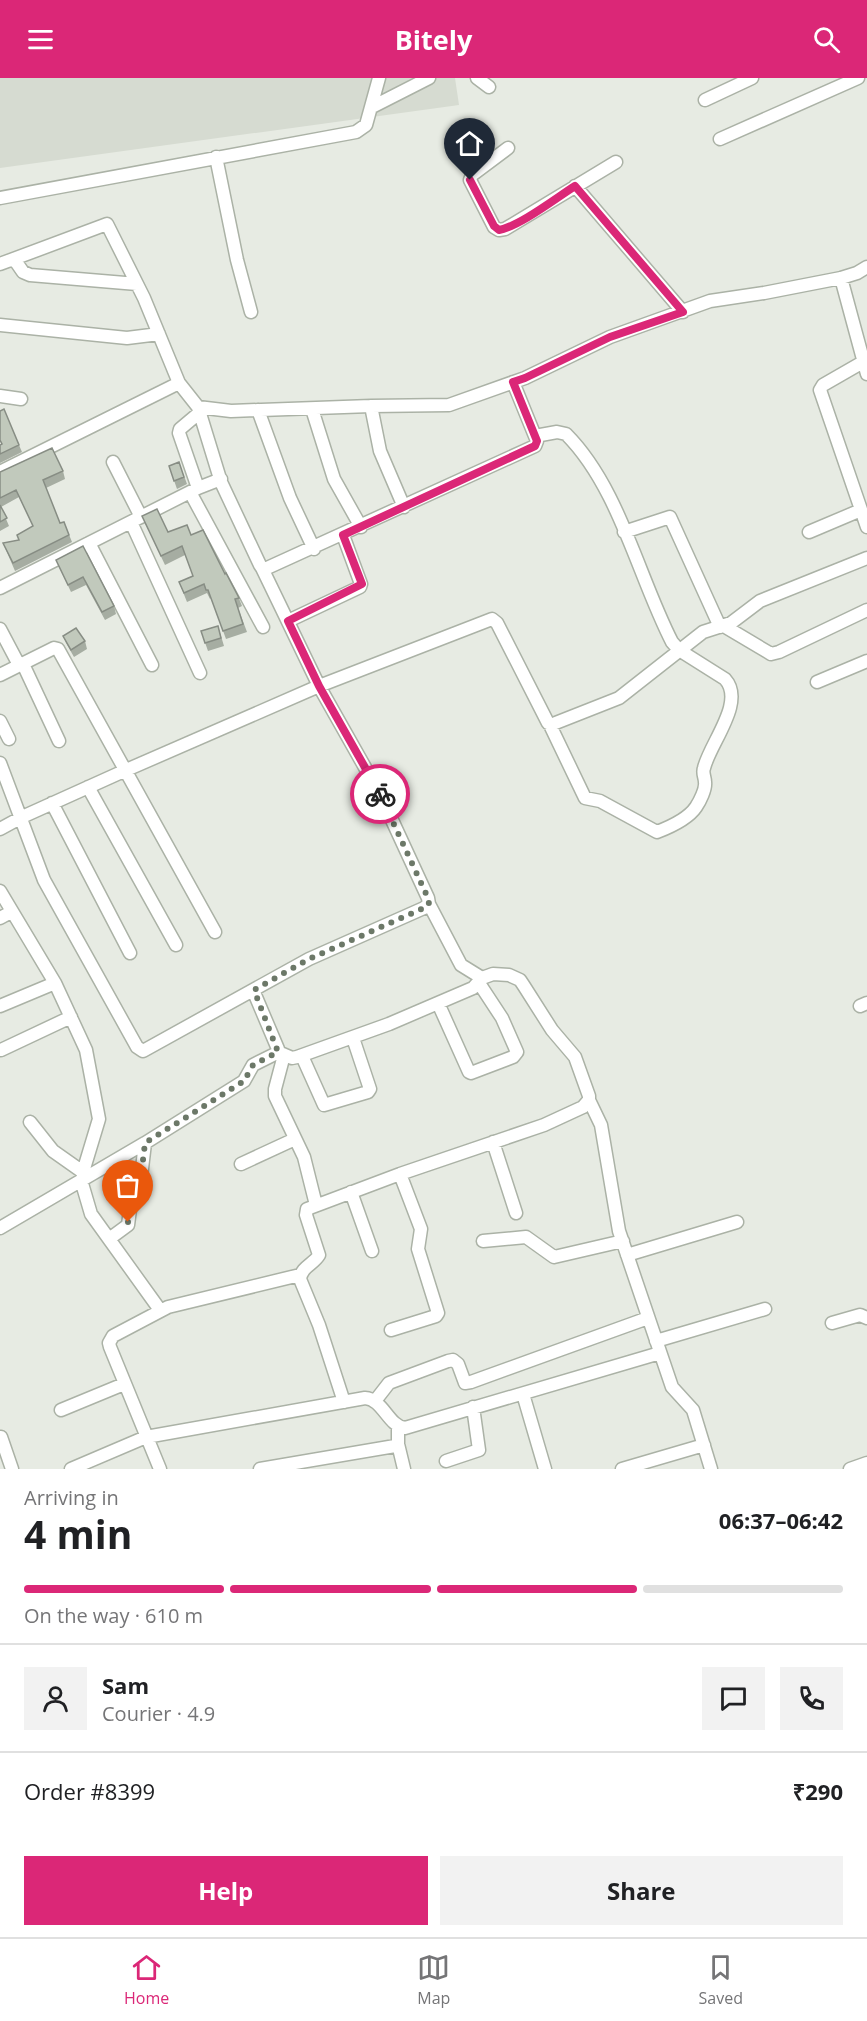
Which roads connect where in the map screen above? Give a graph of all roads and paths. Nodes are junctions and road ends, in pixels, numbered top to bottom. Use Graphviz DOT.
graph roads {
  1 [pos="378,78"];
  2 [pos="429,78"];
  3 [pos="477,78"];
  4 [pos="752,78"];
  5 [pos="858,78"];
  6 [pos="489,87"];
  7 [pos="705,100"];
  8 [pos="372,106"];
  9 [pos="720,139"];
  10 [pos="508,148"];
  11 [pos="216,157"];
  12 [pos="616,162"];
  13 [pos="575,186"];
  14 [pos="0,198"];
  15 [pos="14,258"];
  16 [pos="0,264"];
  17 [pos="867,267"];
  18 [pos="841,278"];
  19 [pos="137,284"];
  20 [pos="251,312"];
  21 [pos="683,312"];
  22 [pos="0,325"];
  23 [pos="159,334"];
  24 [pos="865,368"];
  25 [pos="513,382"];
  26 [pos="179,383"];
  27 [pos="0,396"];
  28 [pos="21,399"];
  29 [pos="371,406"];
  30 [pos="312,409"];
  31 [pos="199,410"];
  32 [pos="258,410"];
  33 [pos="535,436"];
  34 [pos="113,462"];
  35 [pos="0,472"];
  36 [pos="220,479"];
  37 [pos="194,490"];
  38 [pos="404,507"];
  39 [pos="861,510"];
  40 [pos="136,520"];
  41 [pos="361,527"];
  42 [pos="867,527"];
  43 [pos="624,532"];
  44 [pos="809,532"];
  45 [pos="343,535"];
  46 [pos="89,543"];
  47 [pos="314,549"];
  48 [pos="867,558"];
  49 [pos="262,568"];
  50 [pos="0,588"];
  51 [pos="867,610"];
  52 [pos="288,621"];
  53 [pos="722,626"];
  54 [pos="263,627"];
  55 [pos="0,629"];
  56 [pos="679,650"];
  57 [pos="867,661"];
  58 [pos="21,665"];
  59 [pos="152,665"];
  60 [pos="200,673"];
  61 [pos="0,675"];
  62 [pos="817,682"];
  63 [pos="319,686"];
  64 [pos="0,721"];
  65 [pos="550,724"];
  66 [pos="9,739"];
  67 [pos="59,741"];
  68 [pos="0,763"];
  69 [pos="124,771"];
  70 [pos="88,787"];
  71 [pos="52,804"];
  72 [pos="22,817"];
  73 [pos="0,829"];
  74 [pos="0,891"];
  75 [pos="429,904"];
  76 [pos="6,915"];
  77 [pos="215,932"];
  78 [pos="176,945"];
  79 [pos="130,953"];
  80 [pos="480,980"];
  81 [pos="55,983"];
  82 [pos="254,990"];
  83 [pos="438,1003"];
  84 [pos="0,1006"];
  85 [pos="71,1017"];
  86 [pos="353,1038"];
  87 [pos="2,1050"];
  88 [pos="281,1053"];
  89 [pos="302,1056"];
  90 [pos="589,1100"];
  91 [pos="30,1122"];
  92 [pos="295,1139"];
  93 [pos="493,1142"];
  94 [pos="145,1143"];
  95 [pos="241,1164"];
  96 [pos="400,1174"];
  97 [pos="84,1176"];
  98 [pos="351,1192"];
  99 [pos="316,1205"];
  100 [pos="516,1213"];
  101 [pos="737,1222"];
  102 [pos="0,1228"];
  103 [pos="109,1239"];
  104 [pos="483,1241"];
  105 [pos="623,1241"];
  106 [pos="372,1251"];
  107 [pos="627,1255"];
  108 [pos="300,1275"];
  109 [pos="765,1309"];
  110 [pos="160,1310"];
  111 [pos="648,1318"];
  112 [pos="867,1318"];
  113 [pos="832,1323"];
  114 [pos="391,1330"];
  115 [pos="658,1347"];
  116 [pos="124,1384"];
  117 [pos="523,1394"];
  118 [pos="375,1401"];
  119 [pos="344,1402"];
  120 [pos="473,1407"];
  121 [pos="61,1410"];
  122 [pos="398,1426"];
  123 [pos="1,1437"];
  124 [pos="146,1437"];
  125 [pos="398,1444"];
  126 [pos="704,1445"];
  127 [pos="446,1461"];
  128 [pos="867,1463"];
  129 [pos="12,1469"];
  130 [pos="71,1469"];
  131 [pos="160,1469"];
  132 [pos="260,1469"];
  133 [pos="404,1469"];
  134 [pos="545,1469"];
  135 [pos="622,1469"];
  136 [pos="711,1469"];
  137 [pos="850,1469"];
  1 -- 8 [label="street"];
  2 -- 8 [label="street"];
  3 -- 6 [label="street"];
  4 -- 7 [label="street"];
  5 -- 9 [label="street"];
  8 -- 11 [label="street"];
  10 -- 13 [label="street"];
  11 -- 14 [label="street"];
  11 -- 20 [label="street"];
  12 -- 13 [label="street"];
  13 -- 21 [label="street"];
  15 -- 16 [label="street"];
  15 -- 19 [label="street"];
  15 -- 19 [label="street"];
  17 -- 18 [label="street"];
  18 -- 21 [label="street"];
  18 -- 24 [label="street"];
  19 -- 23 [label="street"];
  21 -- 25 [label="street"];
  22 -- 23 [label="street"];
  23 -- 26 [label="street"];
  24 -- 39 [label="street"];
  25 -- 29 [label="street"];
  25 -- 33 [label="street"];
  26 -- 31 [label="street"];
  26 -- 35 [label="street"];
  27 -- 28 [label="street"];
  29 -- 30 [label="street"];
  29 -- 38 [label="street"];
  30 -- 32 [label="street"];
  30 -- 41 [label="street"];
  31 -- 32 [label="street"];
  31 -- 36 [label="street"];
  31 -- 37 [label="street"];
  32 -- 47 [label="street"];
  33 -- 38 [label="street"];
  33 -- 43 [label="street"];
  34 -- 40 [label="street"];
  36 -- 37 [label="street"];
  36 -- 49 [label="street"];
  37 -- 40 [label="street"];
  37 -- 54 [label="street"];
  38 -- 41 [label="street"];
  39 -- 42 [label="street"];
  39 -- 44 [label="street"];
  40 -- 46 [label="street"];
  40 -- 60 [label="street"];
  41 -- 45 [label="street"];
  43 -- 53 [label="street"];
  43 -- 56 [label="street"];
  45 -- 47 [label="street"];
  45 -- 52 [label="street"];
  46 -- 50 [label="street"];
  46 -- 59 [label="street"];
  47 -- 49 [label="street"];
  48 -- 53 [label="street"];
  49 -- 52 [label="street"];
  51 -- 53 [label="street"];
  52 -- 63 [label="street"];
  53 -- 56 [label="street"];
  55 -- 58 [label="street"];
  56 -- 65 [label="street"];
  56 -- 65 [label="street"];
  57 -- 62 [label="street"];
  58 -- 61 [label="street"];
  58 -- 67 [label="street"];
  58 -- 69 [label="street"];
  63 -- 65 [label="street"];
  63 -- 69 [label="street"];
  63 -- 75 [label="street"];
  64 -- 66 [label="street"];
  68 -- 72 [label="street"];
  69 -- 70 [label="street"];
  69 -- 77 [label="street"];
  70 -- 71 [label="street"];
  70 -- 78 [label="street"];
  71 -- 72 [label="street"];
  71 -- 79 [label="street"];
  72 -- 73 [label="street"];
  72 -- 82 [label="street"];
  74 -- 76 [label="street"];
  75 -- 80 [label="street"];
  75 -- 82 [label="street"];
  76 -- 81 [label="street"];
  80 -- 83 [label="street"];
  80 -- 83 [label="street"];
  80 -- 90 [label="street"];
  81 -- 84 [label="street"];
  81 -- 85 [label="street"];
  82 -- 88 [label="street"];
  83 -- 86 [label="street"];
  85 -- 87 [label="street"];
  85 -- 97 [label="street"];
  86 -- 89 [label="street"];
  86 -- 89 [label="street"];
  88 -- 89 [label="street"];
  88 -- 92 [label="street"];
  88 -- 94 [label="street"];
  90 -- 93 [label="street"];
  90 -- 105 [label="street"];
  91 -- 97 [label="street"];
  92 -- 95 [label="street"];
  92 -- 99 [label="street"];
  93 -- 96 [label="street"];
  93 -- 100 [label="street"];
  94 -- 97 [label="street"];
  94 -- 103 [label="street"];
  96 -- 98 [label="street"];
  96 -- 114 [label="street"];
  97 -- 102 [label="street"];
  97 -- 103 [label="street"];
  98 -- 99 [label="street"];
  98 -- 106 [label="street"];
  99 -- 108 [label="street"];
  101 -- 107 [label="street"];
  103 -- 110 [label="street"];
  104 -- 105 [label="street"];
  105 -- 107 [label="street"];
  107 -- 111 [label="street"];
  108 -- 110 [label="street"];
  108 -- 119 [label="street"];
  109 -- 115 [label="street"];
  110 -- 116 [label="street"];
  111 -- 115 [label="street"];
  111 -- 118 [label="street"];
  112 -- 113 [label="street"];
  115 -- 117 [label="street"];
  115 -- 126 [label="street"];
  116 -- 121 [label="street"];
  116 -- 124 [label="street"];
  117 -- 120 [label="street"];
  117 -- 134 [label="street"];
  118 -- 119 [label="street"];
  118 -- 122 [label="street"];
  119 -- 124 [label="street"];
  120 -- 122 [label="street"];
  120 -- 127 [label="street"];
  122 -- 125 [label="street"];
  123 -- 129 [label="street"];
  124 -- 130 [label="street"];
  124 -- 131 [label="street"];
  125 -- 132 [label="street"];
  125 -- 133 [label="street"];
  126 -- 135 [label="street"];
  126 -- 136 [label="street"];
  128 -- 137 [label="street"];
}
